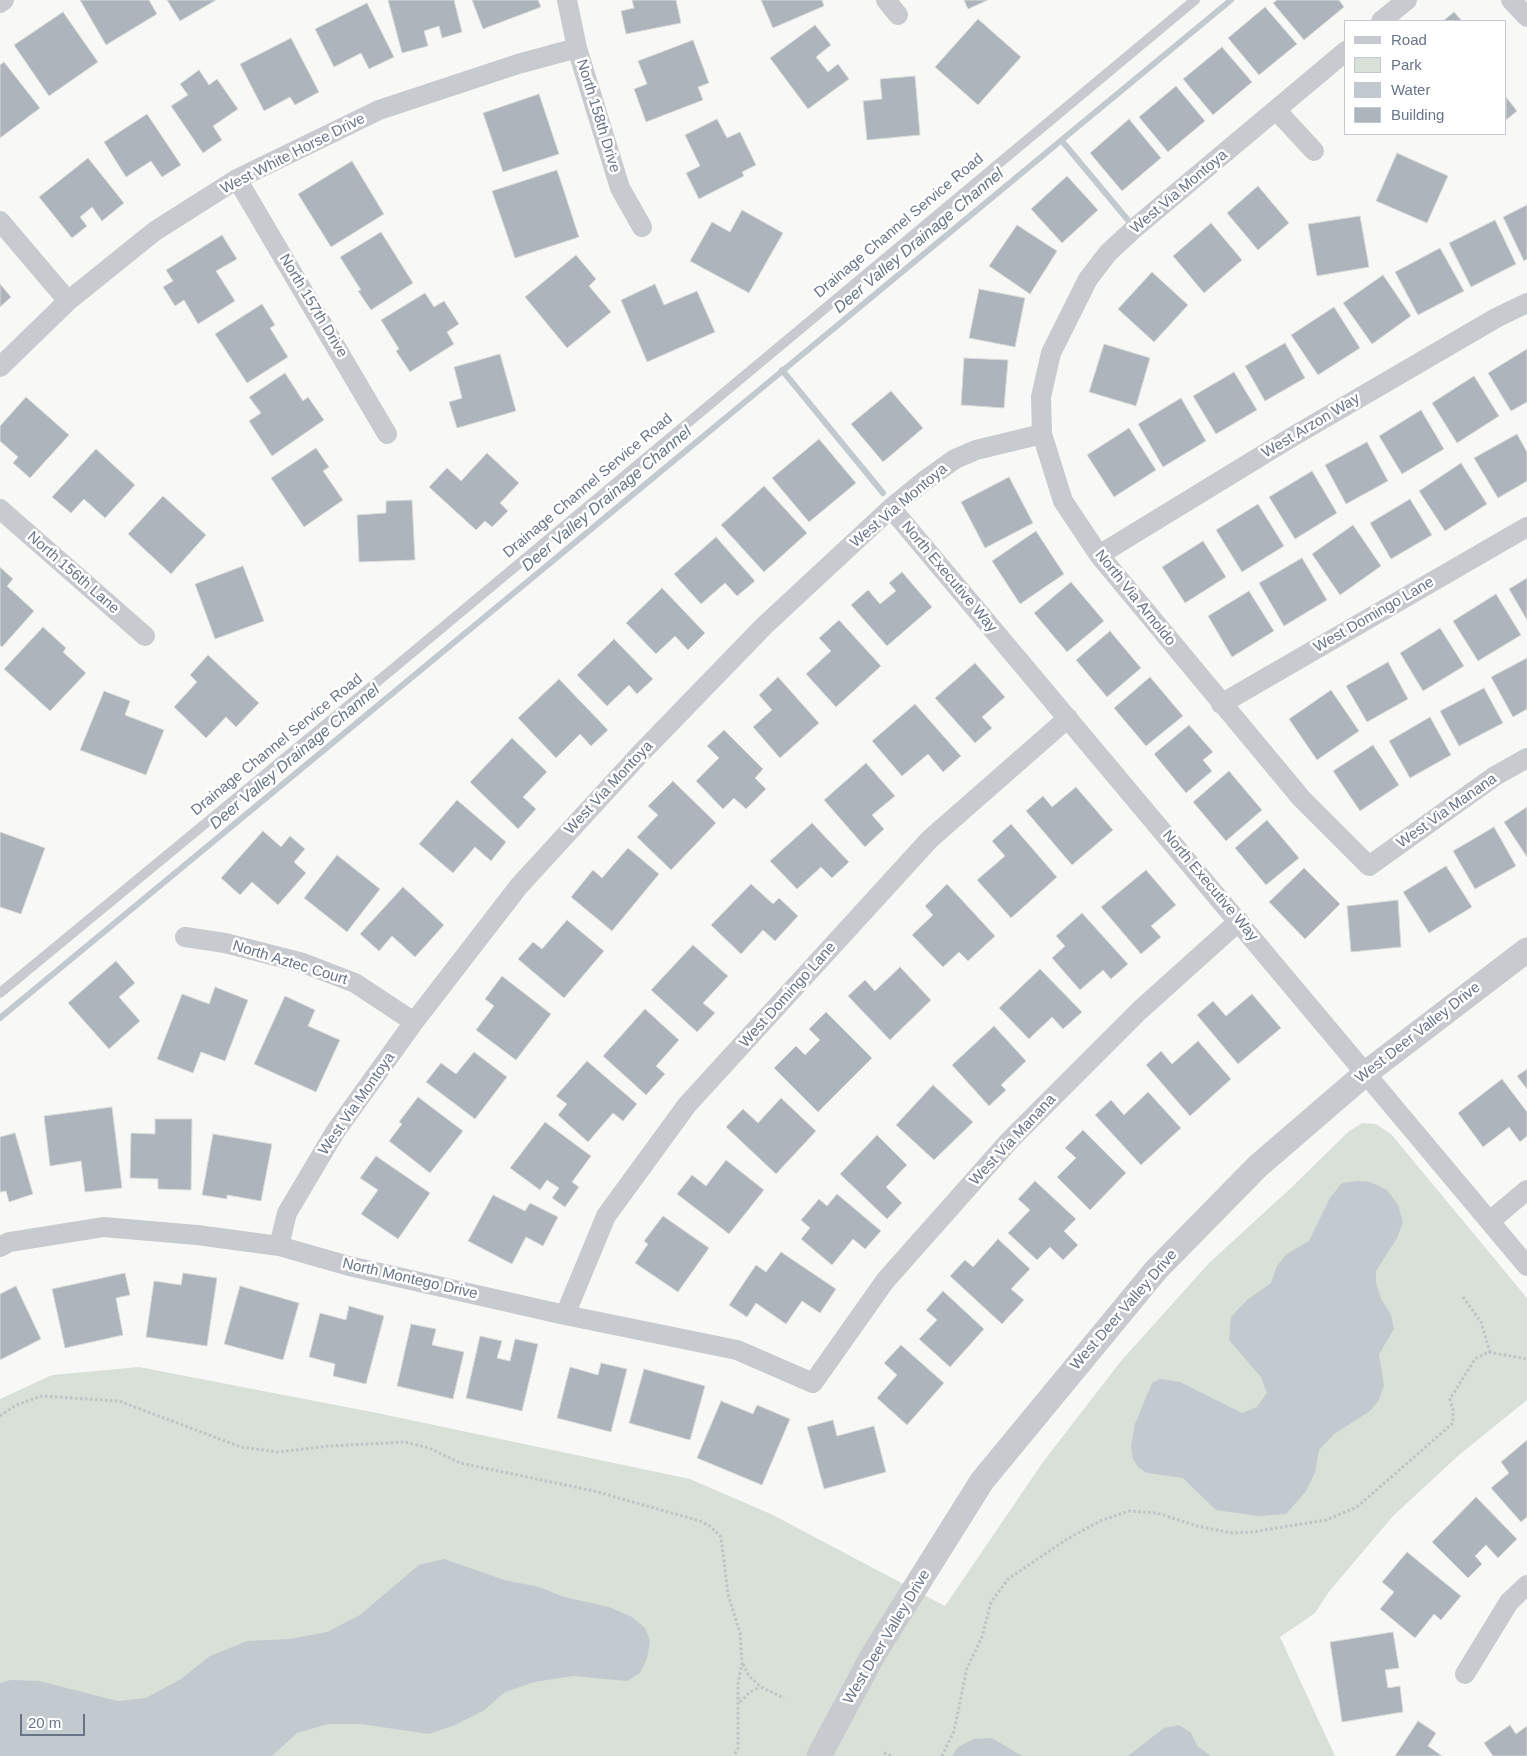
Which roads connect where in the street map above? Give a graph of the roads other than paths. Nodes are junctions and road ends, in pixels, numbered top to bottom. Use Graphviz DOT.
graph roads {
  1 [pos="4,0"];
  2 [pos="568,0"];
  3 [pos="1195,0"];
  4 [pos="1407,0"];
  5 [pos="1511,0"];
  6 [pos="0,3"];
  7 [pos="1527,17"];
  8 [pos="1382,20"];
  9 [pos="577,48"];
  10 [pos="1344,53"];
  11 [pos="1276,110"];
  12 [pos="1314,151"];
  13 [pos="238,179"];
  14 [pos="0,221"];
  15 [pos="642,227"];
  16 [pos="1088,279"];
  17 [pos="68,301"];
  18 [pos="1527,303"];
  19 [pos="0,367"];
  20 [pos="387,434"];
  21 [pos="1042,434"];
  22 [pos="891,508"];
  23 [pos="0,509"];
  24 [pos="1527,527"];
  25 [pos="1099,555"];
  26 [pos="145,636"];
  27 [pos="1221,704"];
  28 [pos="1068,718"];
  29 [pos="1527,758"];
  30 [pos="1369,866"];
  31 [pos="1239,921"];
  32 [pos="185,937"];
  33 [pos="1527,950"];
  34 [pos="0,992"];
  35 [pos="414,1022"];
  36 [pos="1366,1073"];
  37 [pos="1527,1190"];
  38 [pos="1490,1221"];
  39 [pos="279,1246"];
  40 [pos="0,1247"];
  41 [pos="1527,1266"];
  42 [pos="565,1315"];
  43 [pos="813,1384"];
  44 [pos="1527,1586"];
  45 [pos="1465,1674"];
  46 [pos="819,1756"];
  1 -- 6 [label="street"];
  2 -- 9 [label="street, North 158th Drive"];
  3 -- 34 [label="lane, Drainage Channel Service Road"];
  4 -- 8 [label="street"];
  5 -- 7 [label="street"];
  9 -- 13 [label="street, West White Horse Drive"];
  9 -- 15 [label="street, North 158th Drive"];
  10 -- 11 [label="street, West Via Montoya"];
  11 -- 12 [label="street"];
  11 -- 16 [label="street, West Via Montoya"];
  13 -- 17 [label="street, West White Horse Drive"];
  13 -- 20 [label="street, North 157th Drive"];
  14 -- 17 [label="street"];
  16 -- 21 [label="street, North Via Arnoldo"];
  17 -- 19 [label="street, West White Horse Drive"];
  18 -- 25 [label="street, West Arzon Way"];
  21 -- 22 [label="street, West Via Montoya"];
  21 -- 25 [label="street, North Via Arnoldo"];
  22 -- 28 [label="street, North Executive Way"];
  22 -- 35 [label="street, West Via Montoya"];
  23 -- 26 [label="street, North 156th Lane"];
  24 -- 27 [label="street, West Domingo Lane"];
  25 -- 27 [label="street, North Via Arnoldo"];
  27 -- 30 [label="street, North Via Arnoldo"];
  28 -- 31 [label="street, North Executive Way"];
  28 -- 42 [label="street, West Domingo Lane"];
  29 -- 30 [label="street, West Via Manana"];
  31 -- 36 [label="street, North Executive Way"];
  31 -- 43 [label="street, West Via Manana"];
  32 -- 35 [label="street, North Aztec Court"];
  33 -- 36 [label="street, West Deer Valley Drive"];
  35 -- 39 [label="street, West Via Montoya"];
  36 -- 38 [label="street, North Executive Way"];
  36 -- 46 [label="street, West Deer Valley Drive"];
  37 -- 38 [label="street"];
  38 -- 41 [label="street, North Executive Way"];
  39 -- 40 [label="street, North Montego Drive"];
  39 -- 42 [label="street, North Montego Drive"];
  42 -- 43 [label="street, North Montego Drive"];
  44 -- 45 [label="street"];
}
